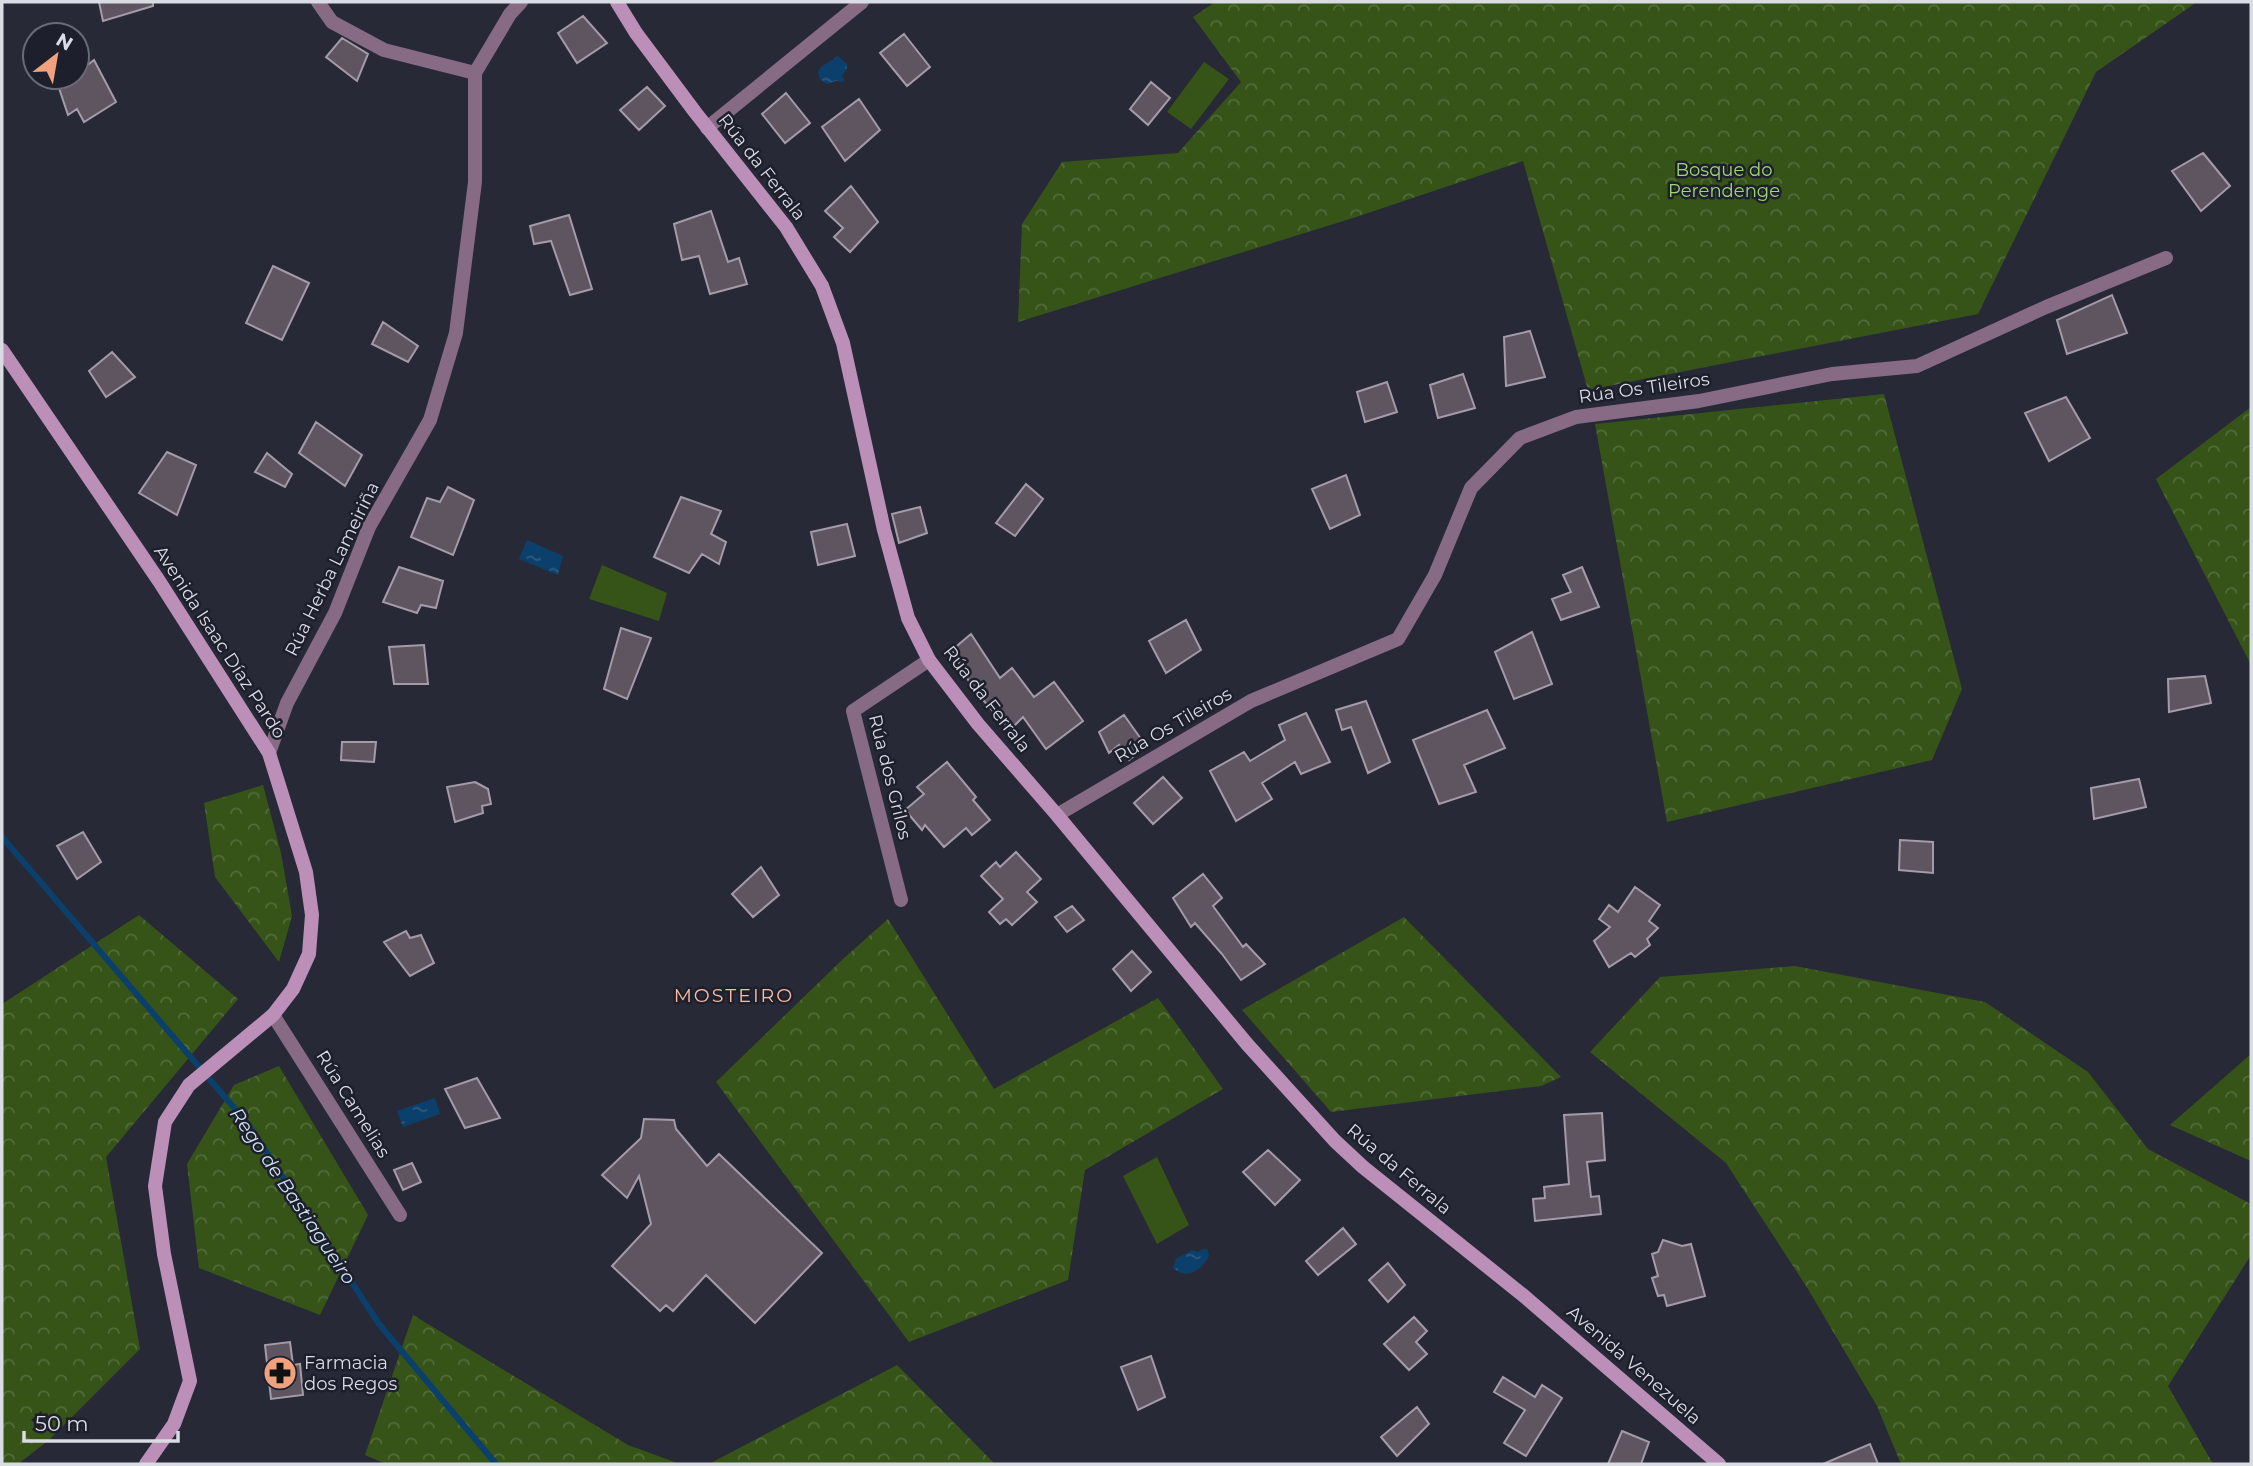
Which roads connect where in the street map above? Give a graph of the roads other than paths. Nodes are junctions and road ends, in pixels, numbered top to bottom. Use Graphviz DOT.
graph roads {
  1 [pos="318,2"];
  2 [pos="521,2"];
  3 [pos="617,2"];
  4 [pos="862,2"];
  5 [pos="475,73"];
  6 [pos="707,128"];
  7 [pos="2166,258"];
  8 [pos="2,350"];
  9 [pos="929,660"];
  10 [pos="269,753"];
  11 [pos="1057,815"];
  12 [pos="901,900"];
  13 [pos="273,1015"];
  14 [pos="400,1215"];
  15 [pos="1524,1296"];
  16 [pos="146,1464"];
  17 [pos="1719,1464"];
  1 -- 5 [label="street"];
  2 -- 5 [label="street"];
  3 -- 6 [label="street, Rúa da Ferrala"];
  4 -- 6 [label="street"];
  5 -- 10 [label="street, Rúa Herba Lameiriña"];
  6 -- 9 [label="street, Rúa da Ferrala"];
  7 -- 11 [label="street, Rúa Os Tileiros"];
  8 -- 10 [label="street, Avenida Isaac Díaz Pardo"];
  9 -- 11 [label="street, Rúa da Ferrala"];
  9 -- 12 [label="street, Rúa dos Grilos"];
  10 -- 13 [label="street, Avenida Isaac Díaz Pardo"];
  11 -- 15 [label="street, Rúa da Ferrala"];
  13 -- 14 [label="street, Rúa Camelias"];
  13 -- 16 [label="street, Avenida Isaac Díaz Pardo"];
  15 -- 17 [label="street, Avenida Venezuela"];
}
